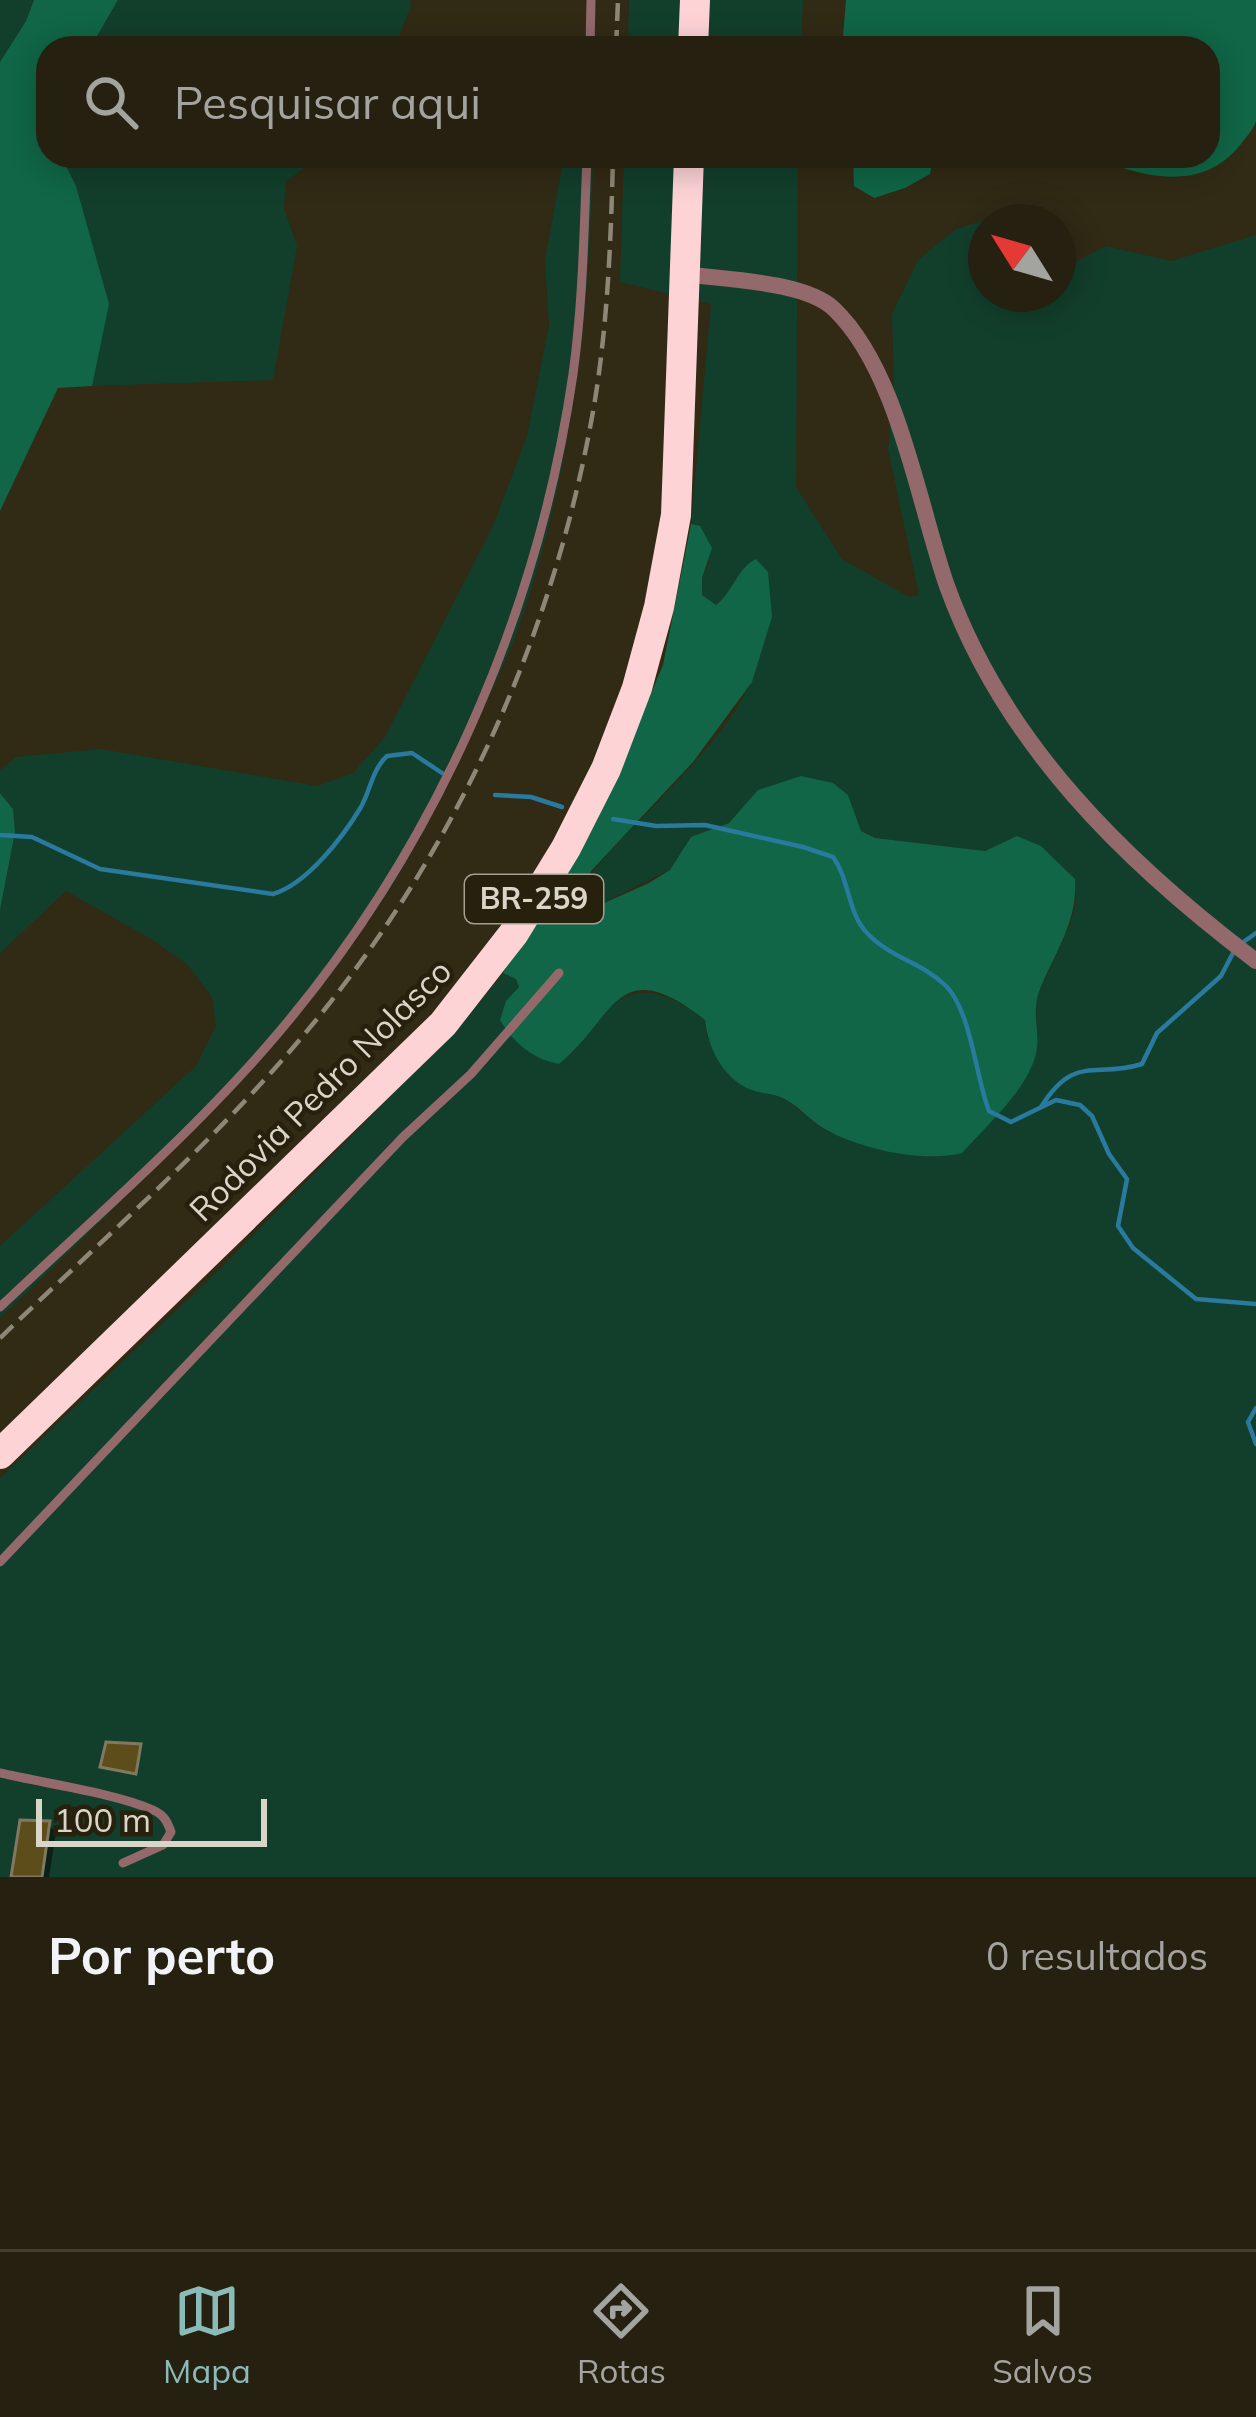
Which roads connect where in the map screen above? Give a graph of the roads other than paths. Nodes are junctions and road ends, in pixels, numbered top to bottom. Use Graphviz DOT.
graph roads {
  1 [pos="591,0"];
  2 [pos="695,0"];
  3 [pos="590,36"];
  4 [pos="694,36"];
  5 [pos="585,168"];
  6 [pos="689,168"];
  7 [pos="685,274"];
  8 [pos="1256,961"];
  9 [pos="559,973"];
  10 [pos="0,1307"];
  11 [pos="0,1454"];
  12 [pos="0,1562"];
  13 [pos="0,1773"];
  14 [pos="123,1863"];
  1 -- 3 [label="lane"];
  2 -- 4 [label="highway"];
  5 -- 10 [label="lane"];
  6 -- 7 [label="highway, Rodovia Pedro Nolasco / BR-259"];
  7 -- 8 [label="street"];
  7 -- 11 [label="highway, Rodovia Pedro Nolasco / BR-259"];
  9 -- 12 [label="lane"];
  13 -- 14 [label="lane"];
}
